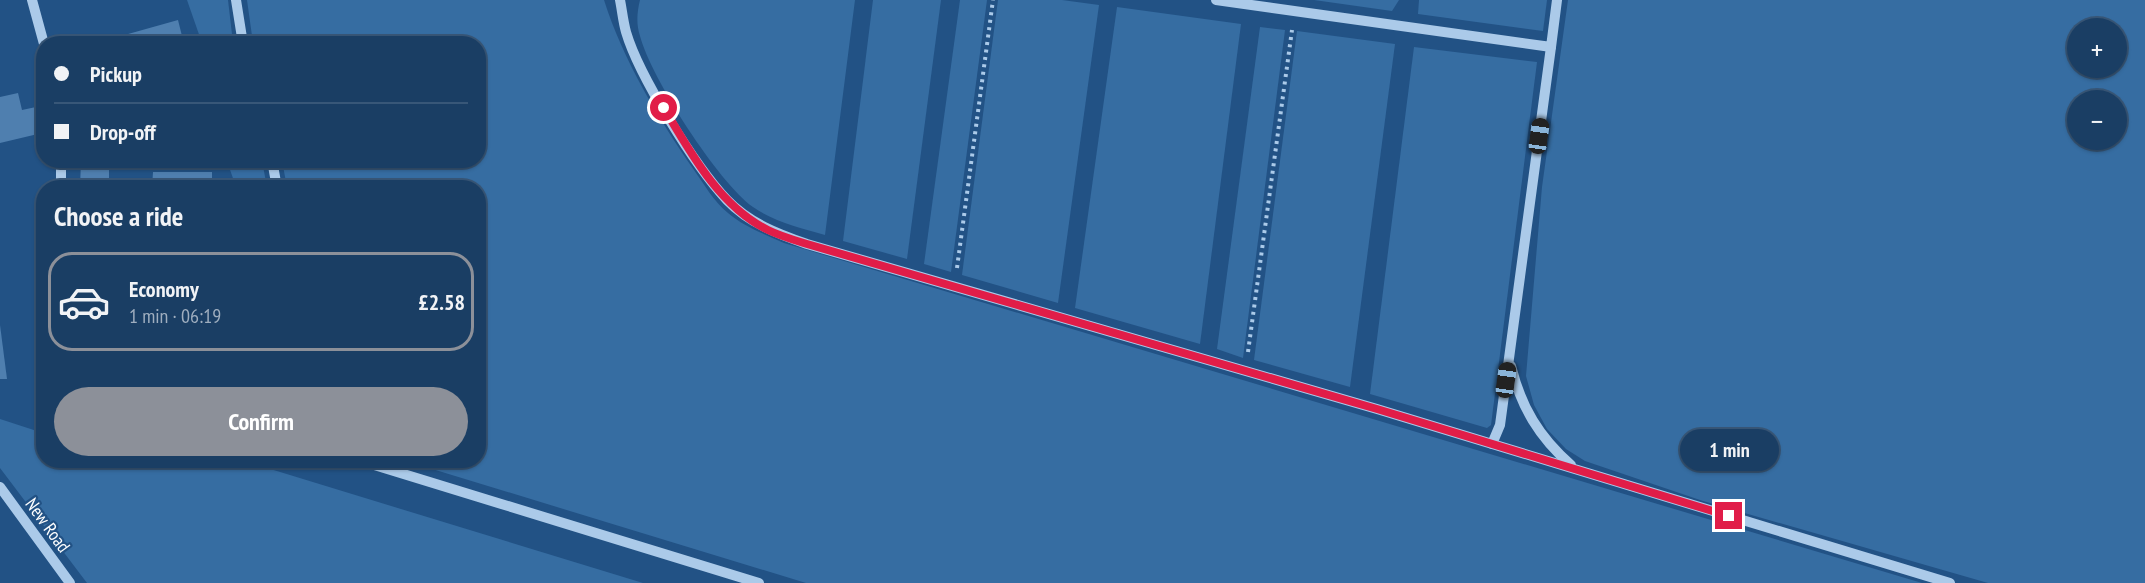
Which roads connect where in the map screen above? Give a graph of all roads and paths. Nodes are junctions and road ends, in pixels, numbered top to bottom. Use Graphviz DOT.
graph roads {
  1 [pos="32,0"];
  2 [pos="236,0"];
  3 [pos="620,0"];
  4 [pos="993,0"];
  5 [pos="1216,0"];
  6 [pos="1557,0"];
  7 [pos="1295,11"];
  8 [pos="42,36"];
  9 [pos="242,36"];
  10 [pos="1551,47"];
  11 [pos="957,268"];
  12 [pos="1248,356"];
  13 [pos="1509,358"];
  14 [pos="1492,444"];
  15 [pos="384,468"];
  16 [pos="1576,469"];
  17 [pos="0,488"];
  18 [pos="70,583"];
  19 [pos="759,583"];
  20 [pos="1950,583"];
  1 -- 8 [label="street"];
  2 -- 9 [label="street"];
  3 -- 14 [label="street"];
  4 -- 11 [label="path"];
  5 -- 7 [label="street"];
  6 -- 10 [label="street"];
  7 -- 10 [label="street"];
  7 -- 12 [label="path"];
  10 -- 13 [label="street"];
  13 -- 14 [label="street"];
  13 -- 16 [label="street"];
  14 -- 16 [label="street"];
  15 -- 19 [label="street"];
  16 -- 20 [label="street"];
  17 -- 18 [label="street, New Road"];
}
